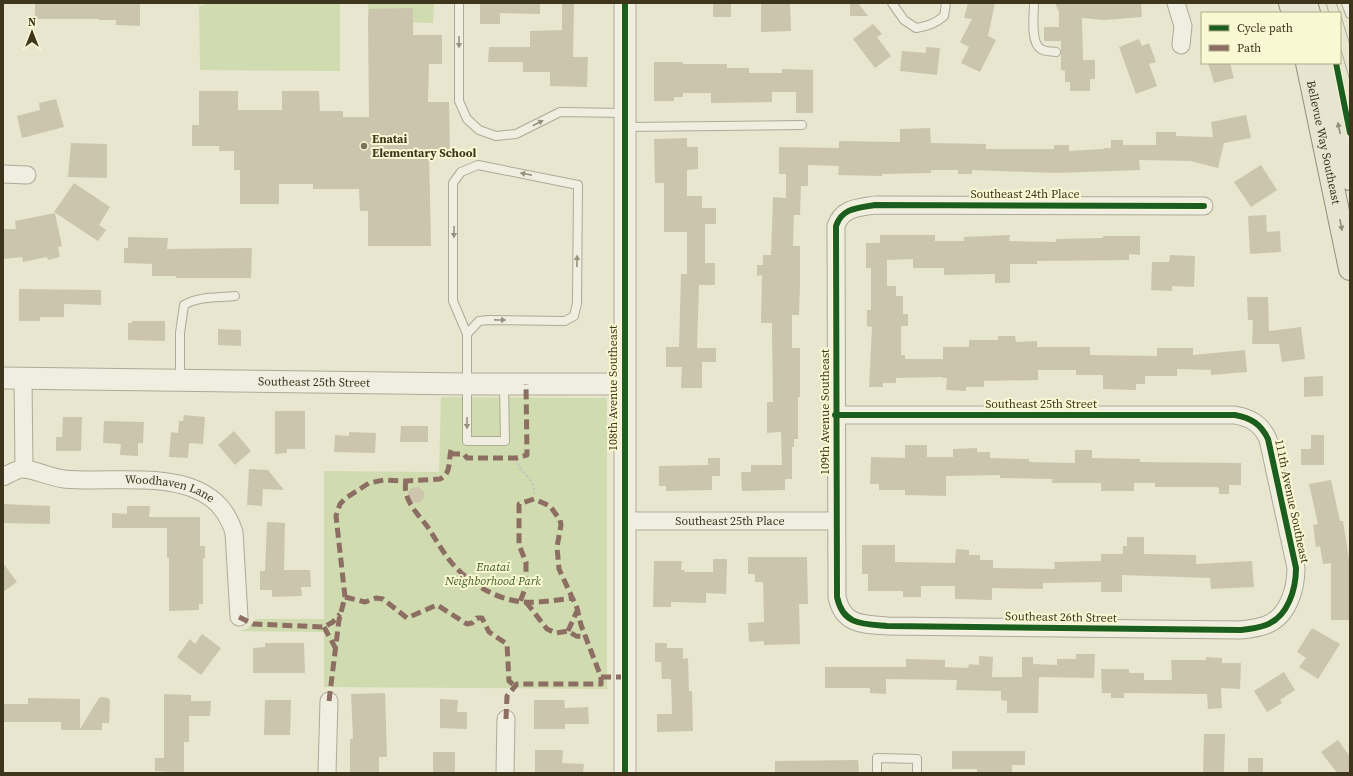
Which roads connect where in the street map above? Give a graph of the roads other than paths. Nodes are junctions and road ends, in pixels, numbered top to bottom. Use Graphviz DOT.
graph roads {
  1 [pos="459,3"];
  2 [pos="625,3"];
  3 [pos="892,3"];
  4 [pos="946,3"];
  5 [pos="1034,3"];
  6 [pos="1176,3"];
  7 [pos="1346,3"];
  8 [pos="1350,14"];
  9 [pos="1181,45"];
  10 [pos="1056,52"];
  11 [pos="1307,64"];
  12 [pos="1324,64"];
  13 [pos="625,120"];
  14 [pos="802,125"];
  15 [pos="3,174"];
  16 [pos="27,175"];
  17 [pos="1350,180"];
  18 [pos="1204,206"];
  19 [pos="847,210"];
  20 [pos="1350,269"];
  21 [pos="235,296"];
  22 [pos="467,334"];
  23 [pos="13,378"];
  24 [pos="180,380"];
  25 [pos="467,384"];
  26 [pos="504,384"];
  27 [pos="624,384"];
  28 [pos="835,415"];
  29 [pos="1247,418"];
  30 [pos="24,468"];
  31 [pos="3,477"];
  32 [pos="624,521"];
  33 [pos="836,521"];
  34 [pos="844,615"];
  35 [pos="239,617"];
  36 [pos="1278,618"];
  37 [pos="329,700"];
  38 [pos="506,719"];
  39 [pos="327,773"];
  40 [pos="505,773"];
  41 [pos="625,773"];
  42 [pos="877,773"];
  43 [pos="917,773"];
  1 -- 13 [label="lane, one-way"];
  2 -- 13 [label="street, 108th Avenue Southeast"];
  3 -- 4 [label="lane"];
  5 -- 10 [label="lane"];
  6 -- 9 [label="street"];
  7 -- 8 [label="lane"];
  11 -- 20 [label="main road, Bellevue Way Southeast, one-way"];
  17 -- 12 [label="main road, Bellevue Way Southeast, one-way"];
  13 -- 14 [label="lane"];
  13 -- 27 [label="street, 108th Avenue Southeast"];
  15 -- 16 [label="street"];
  18 -- 19 [label="street, Southeast 24th Place"];
  19 -- 28 [label="street, 109th Avenue Southeast"];
  21 -- 24 [label="lane"];
  22 -- 22 [label="lane, one-way"];
  22 -- 25 [label="lane"];
  23 -- 24 [label="street, Southeast 25th Street"];
  23 -- 30 [label="street"];
  24 -- 25 [label="street, Southeast 25th Street"];
  25 -- 26 [label="street, Southeast 25th Street"];
  25 -- 26 [label="lane, one-way"];
  26 -- 27 [label="street, Southeast 25th Street"];
  27 -- 32 [label="street, 108th Avenue Southeast"];
  28 -- 29 [label="street, Southeast 25th Street"];
  28 -- 33 [label="street, 109th Avenue Southeast"];
  29 -- 36 [label="street, 111th Avenue Southeast"];
  30 -- 31 [label="street"];
  30 -- 35 [label="street, Woodhaven Lane"];
  32 -- 33 [label="street, Southeast 25th Place"];
  32 -- 41 [label="street, 108th Avenue Southeast"];
  33 -- 34 [label="street, 109th Avenue Southeast"];
  34 -- 36 [label="street, Southeast 26th Street"];
  37 -- 39 [label="street"];
  38 -- 40 [label="street"];
  42 -- 43 [label="lane"];
}
